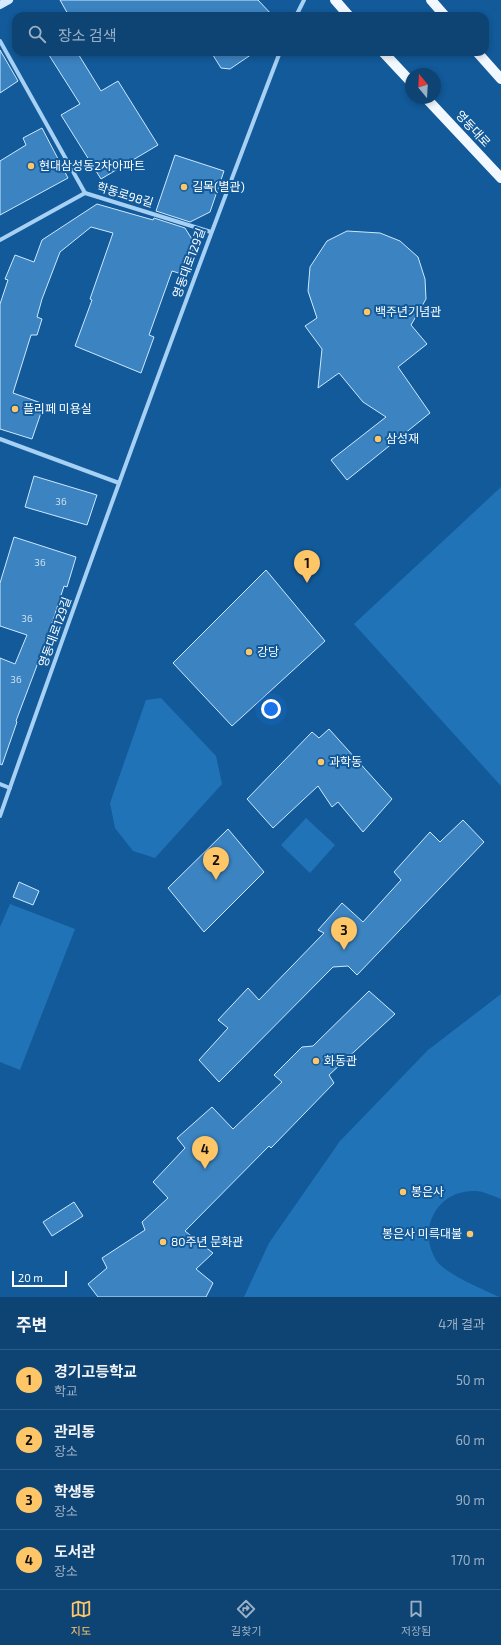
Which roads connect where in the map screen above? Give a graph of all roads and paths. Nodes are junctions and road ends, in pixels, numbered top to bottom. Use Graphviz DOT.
graph roads {
  1 [pos="9,0"];
  2 [pos="304,0"];
  3 [pos="335,0"];
  4 [pos="431,0"];
  5 [pos="0,5"];
  6 [pos="298,12"];
  7 [pos="346,12"];
  8 [pos="442,12"];
  9 [pos="0,41"];
  10 [pos="278,56"];
  11 [pos="387,56"];
  12 [pos="481,56"];
  13 [pos="405,76"];
  14 [pos="501,79"];
  15 [pos="432,104"];
  16 [pos="501,178"];
  17 [pos="84,193"];
  18 [pos="211,232"];
  19 [pos="0,240"];
  20 [pos="0,439"];
  21 [pos="119,483"];
  22 [pos="0,784"];
  23 [pos="10,788"];
  24 [pos="0,816"];
  1 -- 5 [label="main road"];
  2 -- 6 [label="street"];
  3 -- 7 [label="main road"];
  4 -- 8 [label="main road"];
  9 -- 17 [label="street, 학동로98길"];
  10 -- 18 [label="street, 영동대로129길"];
  11 -- 13 [label="main road"];
  12 -- 14 [label="main road"];
  15 -- 16 [label="main road, 영동대로"];
  17 -- 18 [label="street, 학동로98길"];
  17 -- 19 [label="street"];
  18 -- 21 [label="street, 영동대로129길"];
  20 -- 21 [label="street"];
  21 -- 23 [label="street, 영동대로129길"];
  22 -- 23 [label="street"];
  23 -- 24 [label="street, 영동대로129길"];
}
